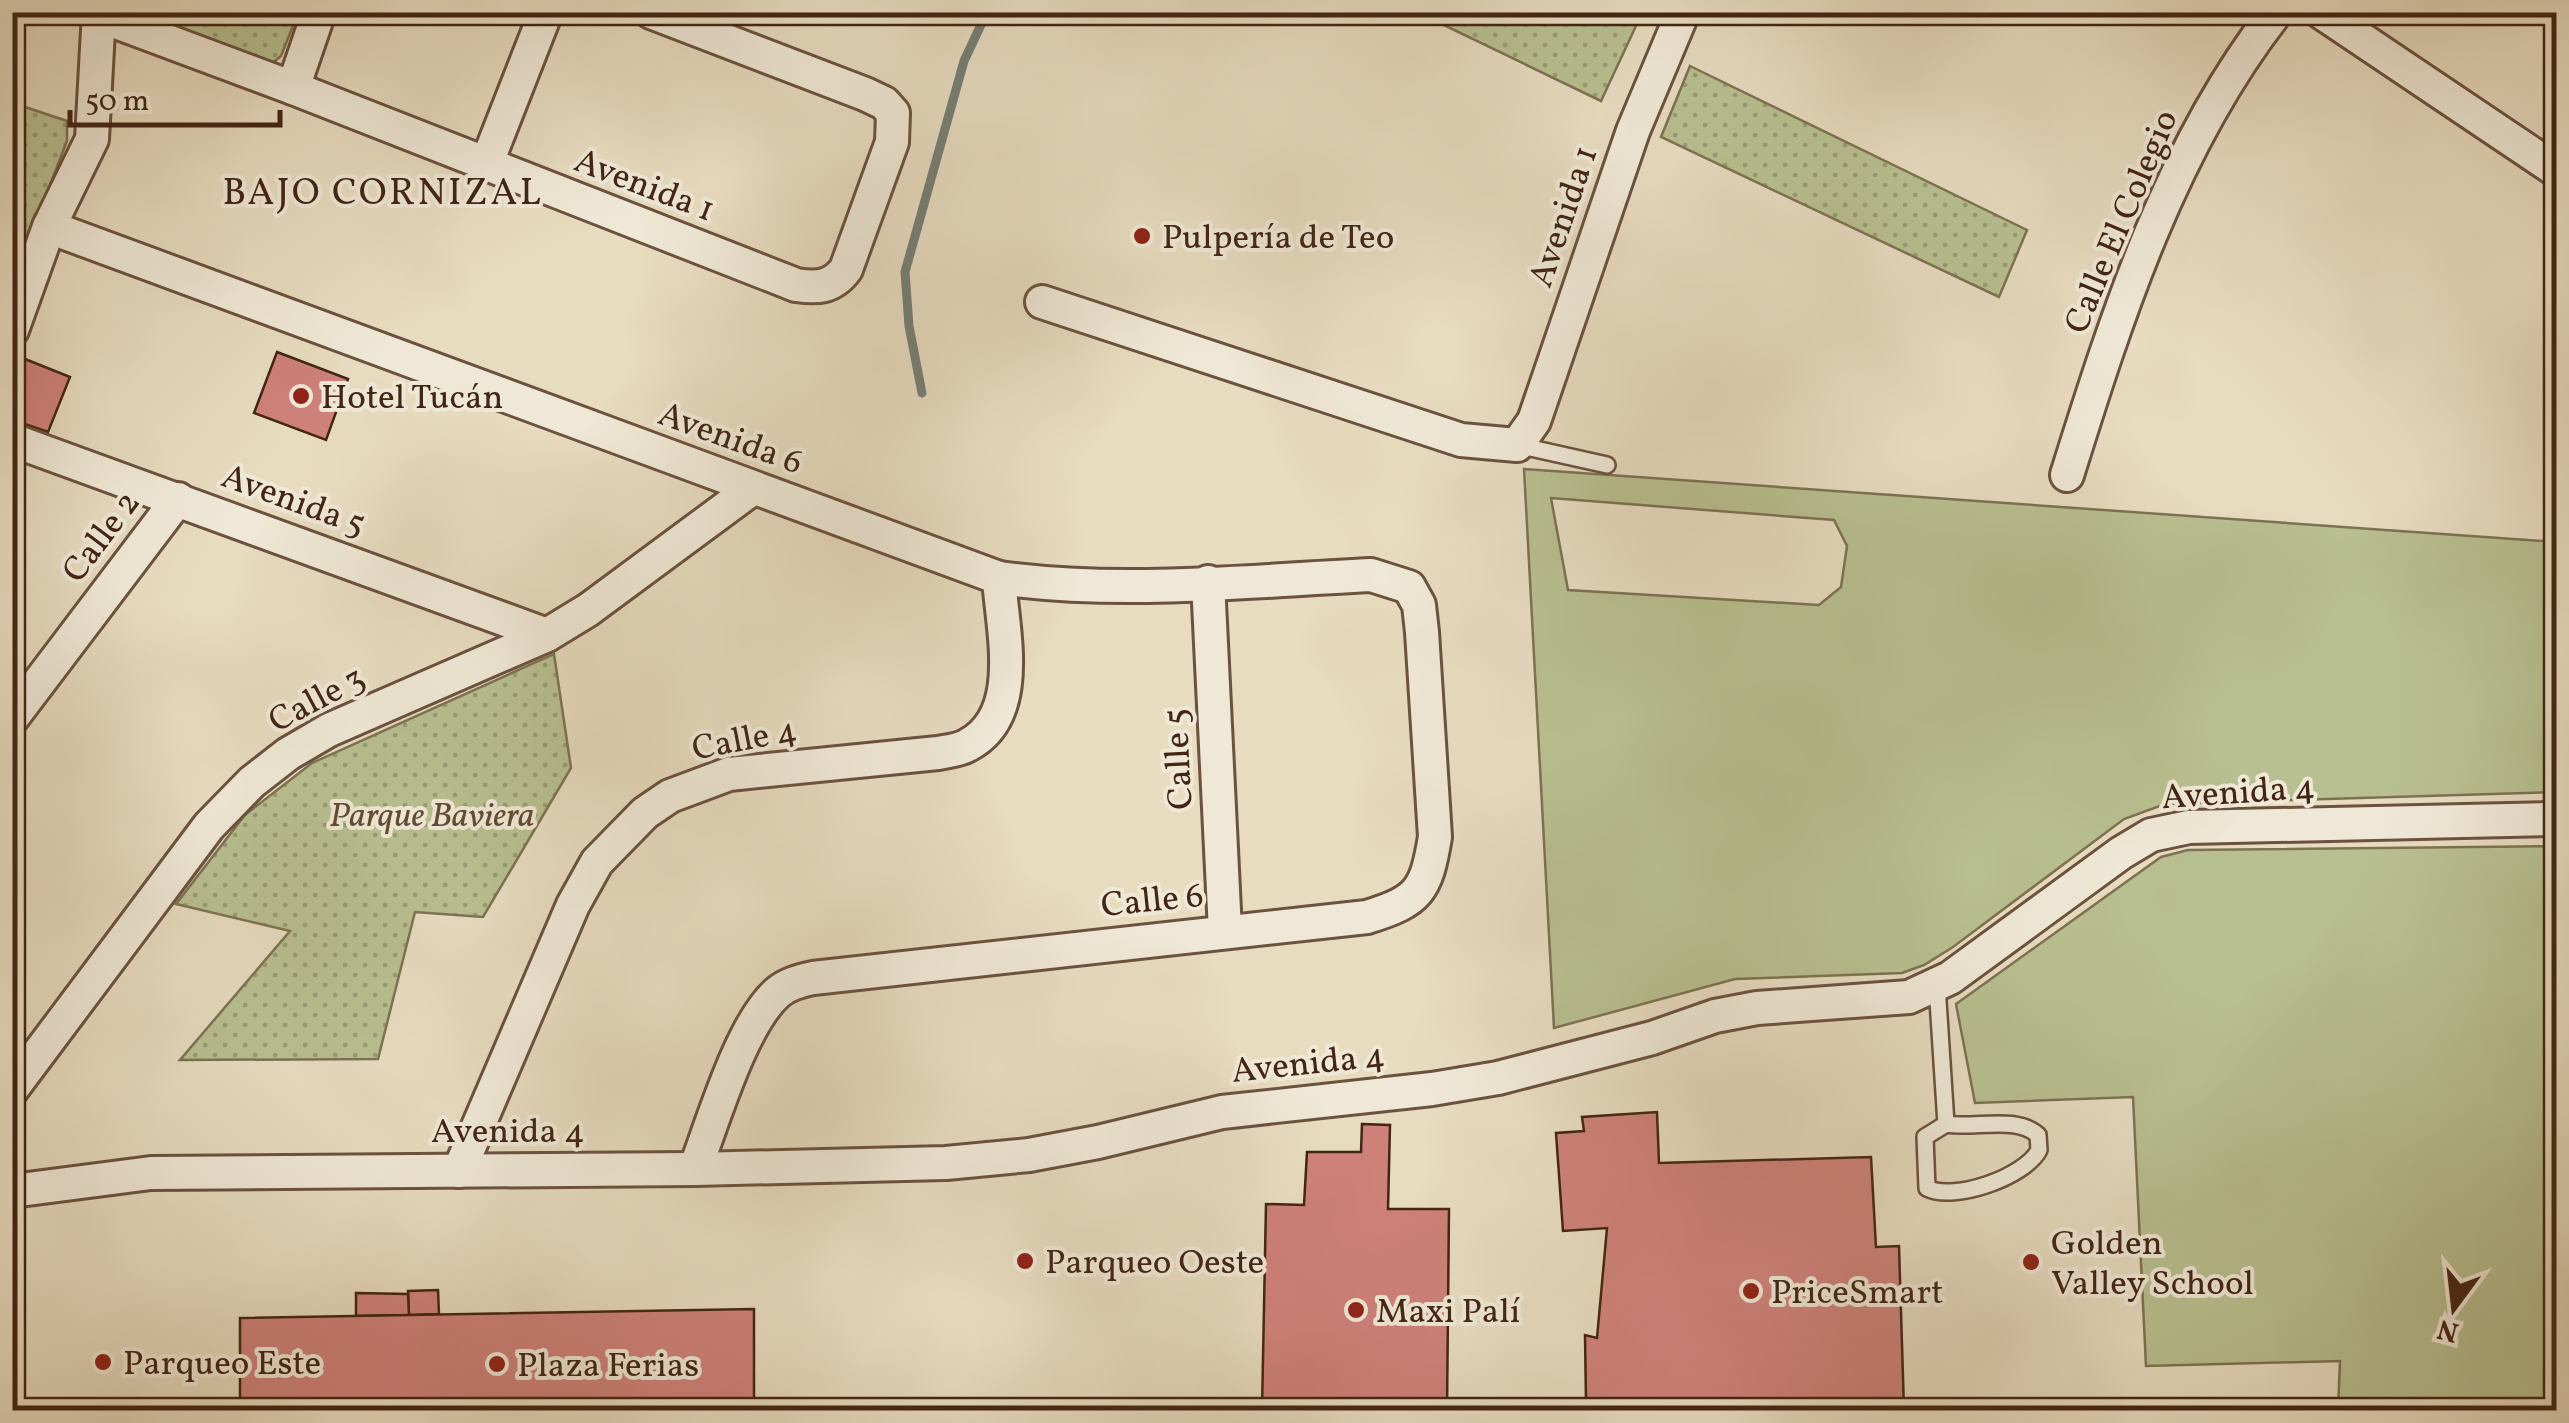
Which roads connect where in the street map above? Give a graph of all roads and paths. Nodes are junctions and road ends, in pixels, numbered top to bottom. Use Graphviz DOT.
graph roads {
  1 [pos="319,12"];
  2 [pos="546,12"];
  3 [pos="650,12"];
  4 [pos="1683,12"];
  5 [pos="2276,12"];
  6 [pos="2321,12"];
  7 [pos="100,14"];
  8 [pos="294,88"];
  9 [pos="486,166"];
  10 [pos="2556,170"];
  11 [pos="50,228"];
  12 [pos="1042,302"];
  13 [pos="12,330"];
  14 [pos="12,440"];
  15 [pos="1517,445"];
  16 [pos="1607,465"];
  17 [pos="2067,475"];
  18 [pos="752,488"];
  19 [pos="178,499"];
  20 [pos="998,578"];
  21 [pos="1208,582"];
  22 [pos="1409,587"];
  23 [pos="547,635"];
  24 [pos="12,718"];
  25 [pos="2556,819"];
  26 [pos="1226,931"];
  27 [pos="1937,986"];
  28 [pos="12,1089"];
  29 [pos="1946,1124"];
  30 [pos="694,1169"];
  31 [pos="459,1171"];
  32 [pos="12,1191"];
  1 -- 8 [label="street"];
  2 -- 9 [label="street"];
  3 -- 9 [label="street, Avenida 1"];
  4 -- 15 [label="street, Avenida 1"];
  5 -- 17 [label="street, Calle El Colegio"];
  6 -- 10 [label="street"];
  7 -- 8 [label="street, Avenida 1"];
  7 -- 11 [label="street"];
  8 -- 9 [label="street, Avenida 1"];
  11 -- 13 [label="street"];
  11 -- 18 [label="street, Avenida 6"];
  12 -- 15 [label="street"];
  14 -- 19 [label="street, Avenida 5"];
  15 -- 16 [label="lane"];
  18 -- 20 [label="street, Avenida 6"];
  18 -- 23 [label="street, Calle 3"];
  19 -- 23 [label="street, Avenida 5"];
  19 -- 24 [label="street, Calle 2"];
  20 -- 21 [label="street, Avenida 6"];
  20 -- 31 [label="street, Calle 4"];
  21 -- 22 [label="street, Avenida 6"];
  21 -- 26 [label="street, Calle 5"];
  22 -- 26 [label="street, Calle 6"];
  23 -- 28 [label="street, Calle 3"];
  25 -- 27 [label="street, Avenida 4"];
  26 -- 30 [label="street, Calle 6"];
  27 -- 29 [label="lane"];
  27 -- 30 [label="street, Avenida 4"];
  29 -- 29 [label="lane"];
  30 -- 31 [label="street, Avenida 4"];
  31 -- 32 [label="street, Avenida 4"];
}
